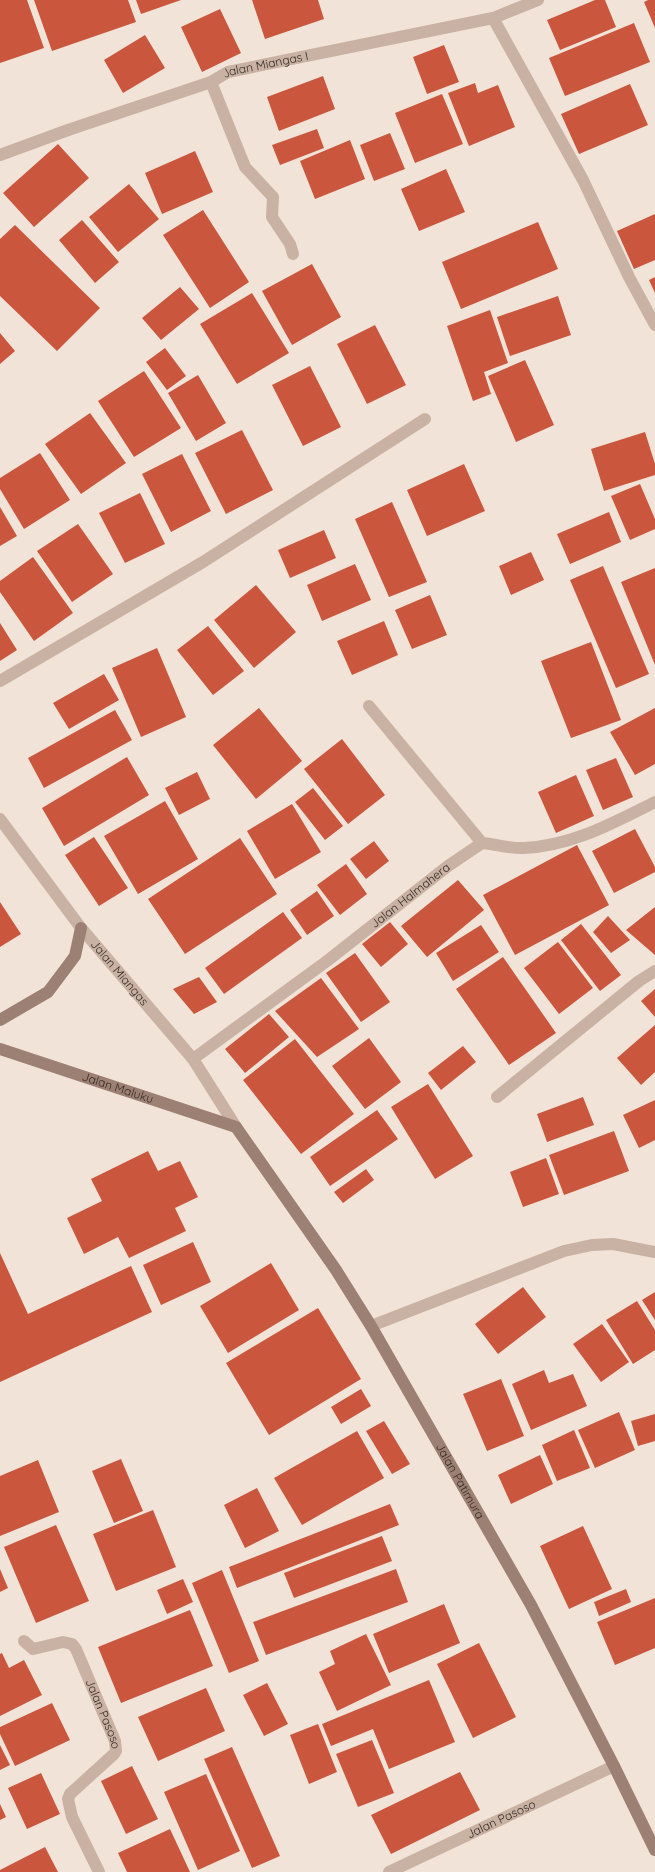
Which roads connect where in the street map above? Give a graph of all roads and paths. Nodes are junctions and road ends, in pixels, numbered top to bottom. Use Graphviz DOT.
graph roads {
  1 [pos="538,0"];
  2 [pos="493,18"];
  3 [pos="211,82"];
  4 [pos="0,154"];
  5 [pos="293,254"];
  6 [pos="655,325"];
  7 [pos="425,419"];
  8 [pos="0,680"];
  9 [pos="369,706"];
  10 [pos="655,802"];
  11 [pos="0,819"];
  12 [pos="482,842"];
  13 [pos="81,928"];
  14 [pos="655,971"];
  15 [pos="0,1020"];
  16 [pos="0,1049"];
  17 [pos="193,1059"];
  18 [pos="497,1097"];
  19 [pos="236,1127"];
  20 [pos="655,1252"];
  21 [pos="371,1326"];
  22 [pos="24,1641"];
  23 [pos="614,1766"];
  24 [pos="655,1850"];
  25 [pos="100,1872"];
  26 [pos="389,1872"];
  1 -- 2 [label="street, Jalan Miangas I"];
  2 -- 3 [label="street, Jalan Miangas I"];
  2 -- 6 [label="street"];
  3 -- 4 [label="street, Jalan Miangas I"];
  3 -- 5 [label="street"];
  7 -- 8 [label="street"];
  9 -- 12 [label="street"];
  10 -- 12 [label="street"];
  11 -- 13 [label="street, Jalan Miangas"];
  12 -- 17 [label="street, Jalan Halmahera"];
  13 -- 15 [label="main road"];
  13 -- 17 [label="street, Jalan Miangas"];
  14 -- 18 [label="street"];
  16 -- 19 [label="main road, Jalan Maluku"];
  17 -- 19 [label="street, Jalan Miangas"];
  19 -- 21 [label="main road, Jalan Patimura"];
  20 -- 21 [label="street"];
  21 -- 23 [label="main road, Jalan Patimura"];
  22 -- 25 [label="street, Jalan Pasoso"];
  23 -- 24 [label="main road, Jalan Patimura"];
  23 -- 26 [label="street, Jalan Pasoso"];
}
